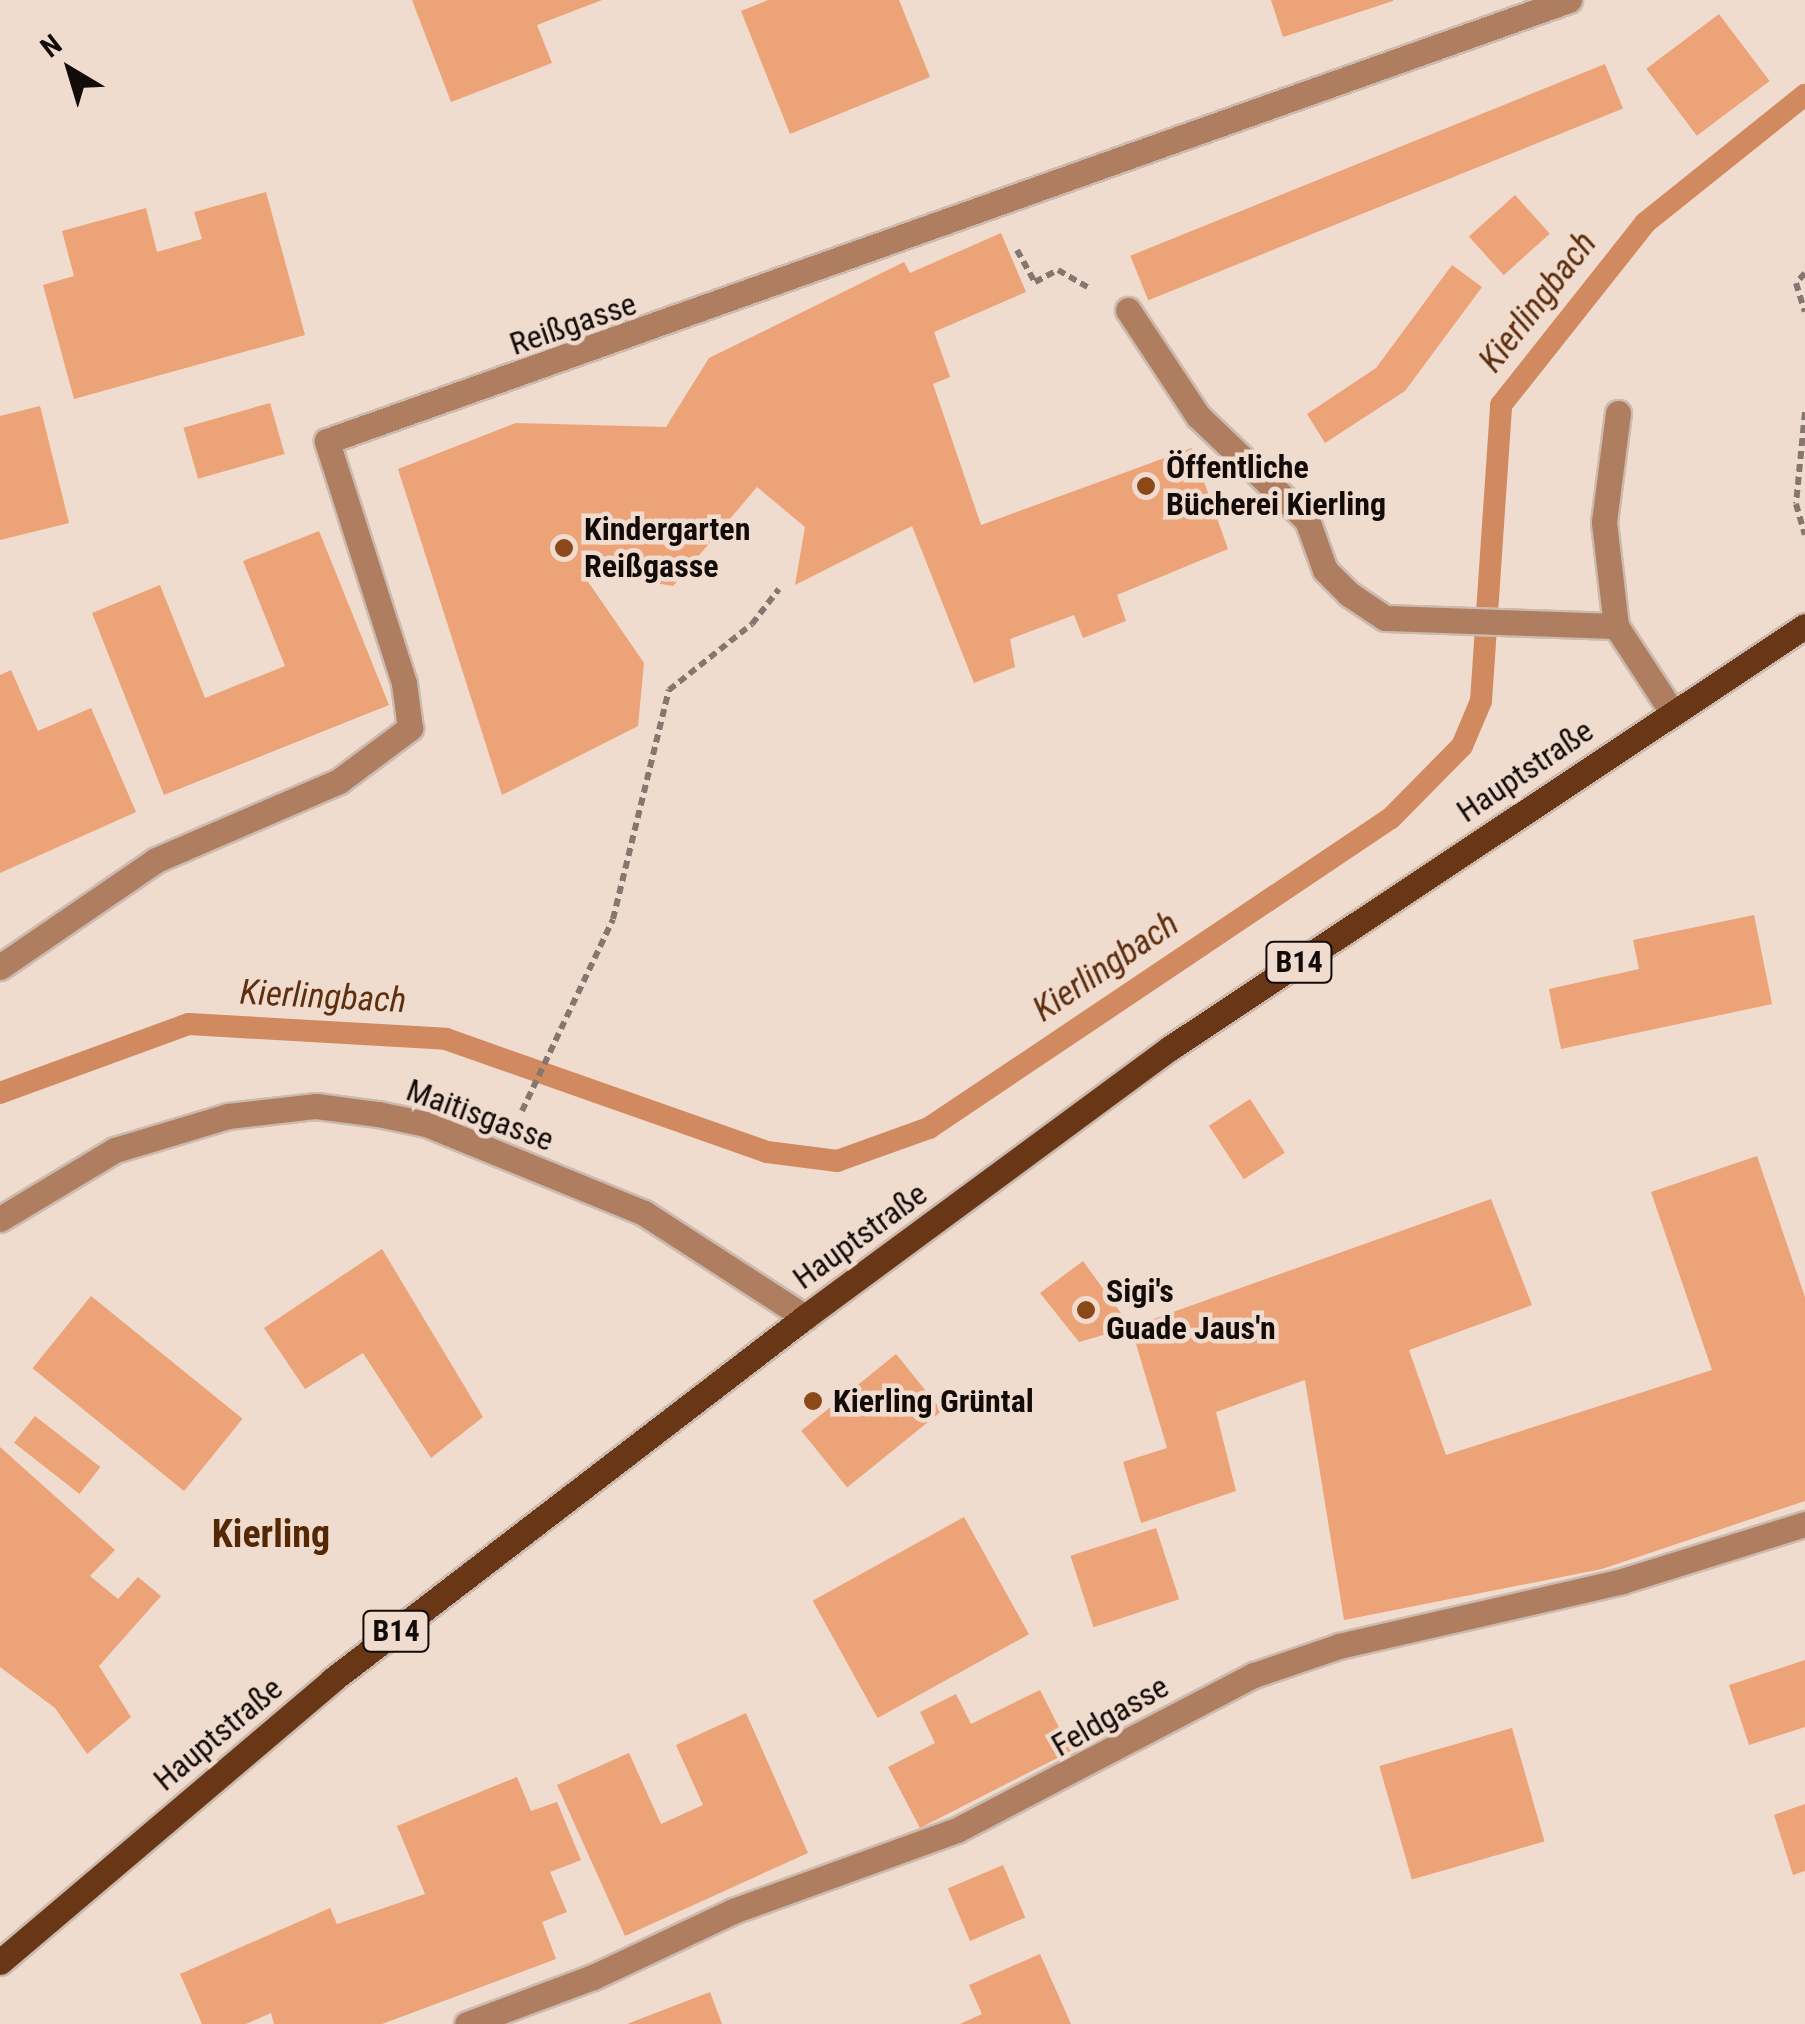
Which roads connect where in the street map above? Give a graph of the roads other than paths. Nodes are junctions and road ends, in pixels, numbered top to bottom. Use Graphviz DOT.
graph roads {
  1 [pos="1568,0"];
  2 [pos="1128,310"];
  3 [pos="1618,413"];
  4 [pos="1616,626"];
  5 [pos="1805,626"];
  6 [pos="1672,712"];
  7 [pos="0,967"];
  8 [pos="0,1219"];
  9 [pos="805,1317"];
  10 [pos="1805,1524"];
  11 [pos="0,1962"];
  12 [pos="467,2024"];
  1 -- 7 [label="street, Reißgasse"];
  2 -- 4 [label="street"];
  3 -- 4 [label="street"];
  4 -- 6 [label="street"];
  5 -- 6 [label="main road, Hauptstraße / B14"];
  6 -- 9 [label="main road, Hauptstraße / B14"];
  8 -- 9 [label="street, Maitisgasse"];
  9 -- 11 [label="main road, Hauptstraße / B14"];
  10 -- 12 [label="street, Feldgasse"];
}
